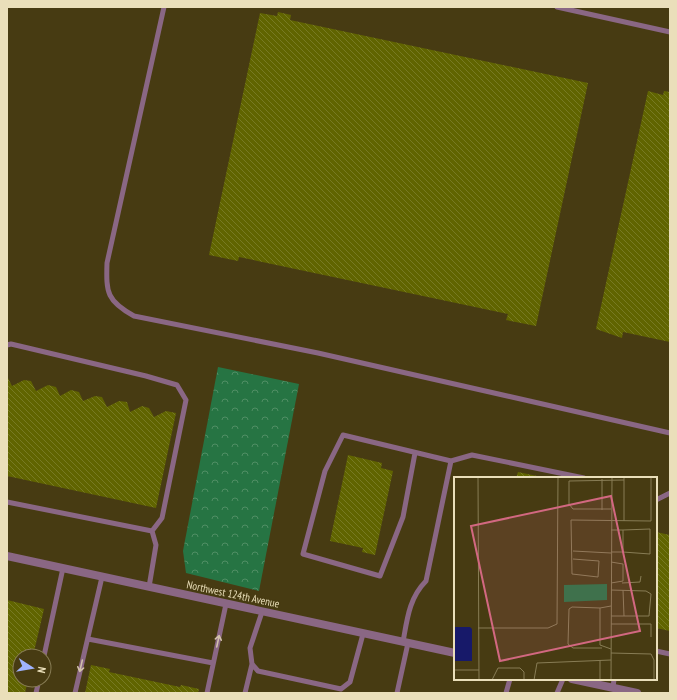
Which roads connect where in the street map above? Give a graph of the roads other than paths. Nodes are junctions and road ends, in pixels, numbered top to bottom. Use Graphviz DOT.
graph roads {
  1 [pos="164,7"];
  2 [pos="557,7"];
  3 [pos="670,32"];
  4 [pos="7,345"];
  5 [pos="670,433"];
  6 [pos="415,453"];
  7 [pos="451,461"];
  8 [pos="579,477"];
  9 [pos="670,493"];
  10 [pos="657,500"];
  11 [pos="7,502"];
  12 [pos="152,531"];
  13 [pos="7,556"];
  14 [pos="63,568"];
  15 [pos="102,577"];
  16 [pos="149,587"];
  17 [pos="226,604"];
  18 [pos="262,612"];
  19 [pos="363,634"];
  20 [pos="88,638"];
  21 [pos="405,643"];
  22 [pos="46,648"];
  23 [pos="657,651"];
  24 [pos="454,653"];
  25 [pos="670,654"];
  26 [pos="213,663"];
  27 [pos="252,664"];
  28 [pos="510,680"];
  29 [pos="563,680"];
  30 [pos="577,680"];
  31 [pos="614,680"];
  32 [pos="613,688"];
  33 [pos="75,693"];
  34 [pos="207,693"];
  35 [pos="245,693"];
  36 [pos="397,693"];
  37 [pos="506,693"];
  38 [pos="557,693"];
  39 [pos="636,693"];
  1 -- 5 [label="lane"];
  2 -- 3 [label="lane"];
  4 -- 12 [label="lane"];
  6 -- 6 [label="lane"];
  6 -- 7 [label="lane"];
  7 -- 8 [label="lane"];
  7 -- 21 [label="lane"];
  9 -- 10 [label="lane"];
  11 -- 12 [label="lane"];
  12 -- 16 [label="lane"];
  13 -- 14 [label="street, Northwest 124th Avenue"];
  14 -- 15 [label="street, Northwest 124th Avenue"];
  14 -- 22 [label="lane"];
  15 -- 16 [label="street, Northwest 124th Avenue"];
  15 -- 20 [label="lane"];
  16 -- 17 [label="street, Northwest 124th Avenue"];
  17 -- 18 [label="street, Northwest 124th Avenue"];
  26 -- 17 [label="lane, one-way"];
  18 -- 19 [label="street, Northwest 124th Avenue"];
  18 -- 27 [label="lane"];
  19 -- 21 [label="street, Northwest 124th Avenue"];
  19 -- 27 [label="lane"];
  20 -- 26 [label="lane"];
  20 -- 33 [label="lane, one-way"];
  21 -- 24 [label="street, Northwest 124th Avenue"];
  21 -- 36 [label="lane"];
  23 -- 25 [label="lane"];
  26 -- 34 [label="lane"];
  27 -- 35 [label="lane"];
  28 -- 37 [label="lane"];
  29 -- 38 [label="lane"];
  30 -- 32 [label="street"];
  31 -- 32 [label="lane"];
  32 -- 39 [label="street"];
}
